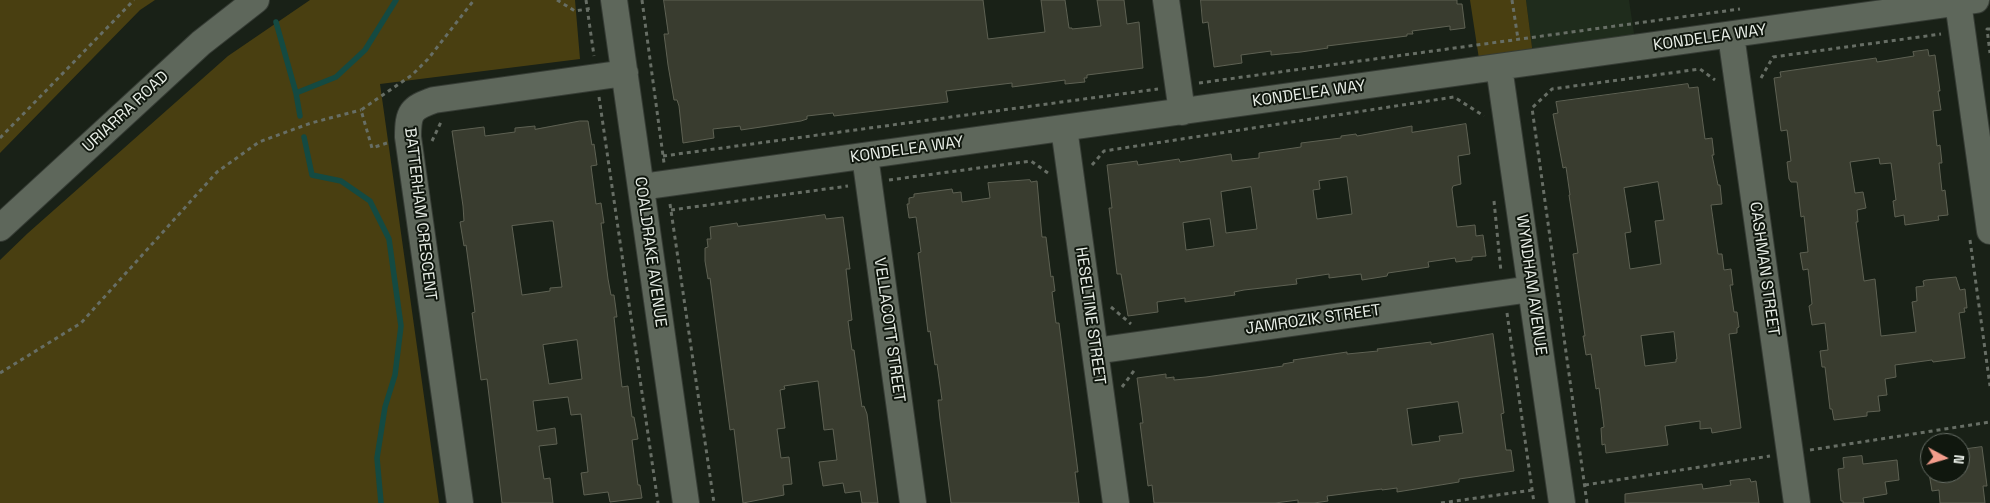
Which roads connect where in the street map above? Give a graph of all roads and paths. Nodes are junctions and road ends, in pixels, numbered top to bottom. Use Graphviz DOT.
graph roads {
  1 [pos="134,0"];
  2 [pos="256,0"];
  3 [pos="474,0"];
  4 [pos="557,0"];
  5 [pos="586,0"];
  6 [pos="614,0"];
  7 [pos="642,0"];
  8 [pos="1166,0"];
  9 [pos="1512,0"];
  10 [pos="1967,1"];
  11 [pos="1744,8"];
  12 [pos="575,11"];
  13 [pos="1990,29"];
  14 [pos="1941,34"];
  15 [pos="1731,35"];
  16 [pos="1518,39"];
  17 [pos="1990,53"];
  18 [pos="1499,67"];
  19 [pos="625,73"];
  20 [pos="1760,76"];
  21 [pos="597,77"];
  22 [pos="1719,82"];
  23 [pos="1199,83"];
  24 [pos="1156,89"];
  25 [pos="361,110"];
  26 [pos="1182,112"];
  27 [pos="1486,118"];
  28 [pos="1064,128"];
  29 [pos="408,137"];
  30 [pos="0,138"];
  31 [pos="663,156"];
  32 [pos="864,156"];
  33 [pos="1031,161"];
  34 [pos="1090,167"];
  35 [pos="1049,174"];
  36 [pos="667,184"];
  37 [pos="641,187"];
  38 [pos="1494,198"];
  39 [pos="1989,223"];
  40 [pos="0,228"];
  41 [pos="1532,289"];
  42 [pos="1110,298"];
  43 [pos="1503,308"];
  44 [pos="1132,325"];
  45 [pos="1095,351"];
  46 [pos="1139,365"];
  47 [pos="0,373"];
  48 [pos="1119,391"];
  49 [pos="1533,490"];
  50 [pos="460,503"];
  51 [pos="658,503"];
  52 [pos="686,503"];
  53 [pos="714,503"];
  54 [pos="913,503"];
  55 [pos="1116,503"];
  56 [pos="1441,503"];
  57 [pos="1534,503"];
  58 [pos="1562,503"];
  59 [pos="1587,503"];
  60 [pos="1797,503"];
  1 -- 30 [label="path"];
  2 -- 40 [label="street, URIARRA ROAD"];
  3 -- 25 [label="path"];
  4 -- 12 [label="path"];
  5 -- 21 [label="path"];
  6 -- 19 [label="street, COALDRAKE AVENUE"];
  7 -- 31 [label="path"];
  8 -- 26 [label="street"];
  9 -- 16 [label="path"];
  10 -- 15 [label="street, KONDELEA WAY"];
  10 -- 39 [label="street"];
  11 -- 16 [label="path"];
  13 -- 17 [label="path"];
  14 -- 20 [label="path"];
  15 -- 18 [label="street, KONDELEA WAY"];
  15 -- 60 [label="street, CASHMAN STREET"];
  16 -- 23 [label="path"];
  18 -- 26 [label="street, KONDELEA WAY"];
  18 -- 41 [label="street, WYNDHAM AVENUE"];
  19 -- 21 [label="street, BATTERHAM CRESCENT"];
  19 -- 37 [label="street, COALDRAKE AVENUE"];
  21 -- 29 [label="street, BATTERHAM CRESCENT"];
  21 -- 51 [label="path"];
  22 -- 59 [label="path"];
  24 -- 31 [label="path"];
  25 -- 29 [label="path"];
  25 -- 47 [label="path"];
  26 -- 28 [label="street, KONDELEA WAY"];
  27 -- 34 [label="path"];
  28 -- 32 [label="street, KONDELEA WAY"];
  28 -- 45 [label="street, HESELTINE STREET"];
  29 -- 50 [label="street, BATTERHAM CRESCENT"];
  31 -- 36 [label="path"];
  32 -- 36 [label="street, KONDELEA WAY"];
  32 -- 54 [label="street, VELLACOTT STREET"];
  33 -- 35 [label="path"];
  36 -- 37 [label="street, KONDELEA WAY"];
  36 -- 53 [label="path"];
  37 -- 52 [label="street, COALDRAKE AVENUE"];
  38 -- 43 [label="path"];
  41 -- 43 [label="street, JAMROZIK STREET"];
  41 -- 58 [label="street, WYNDHAM AVENUE"];
  42 -- 44 [label="path"];
  43 -- 45 [label="street, JAMROZIK STREET"];
  43 -- 49 [label="path"];
  45 -- 55 [label="street, HESELTINE STREET"];
  46 -- 48 [label="path"];
  49 -- 56 [label="path"];
  49 -- 57 [label="path"];
}
